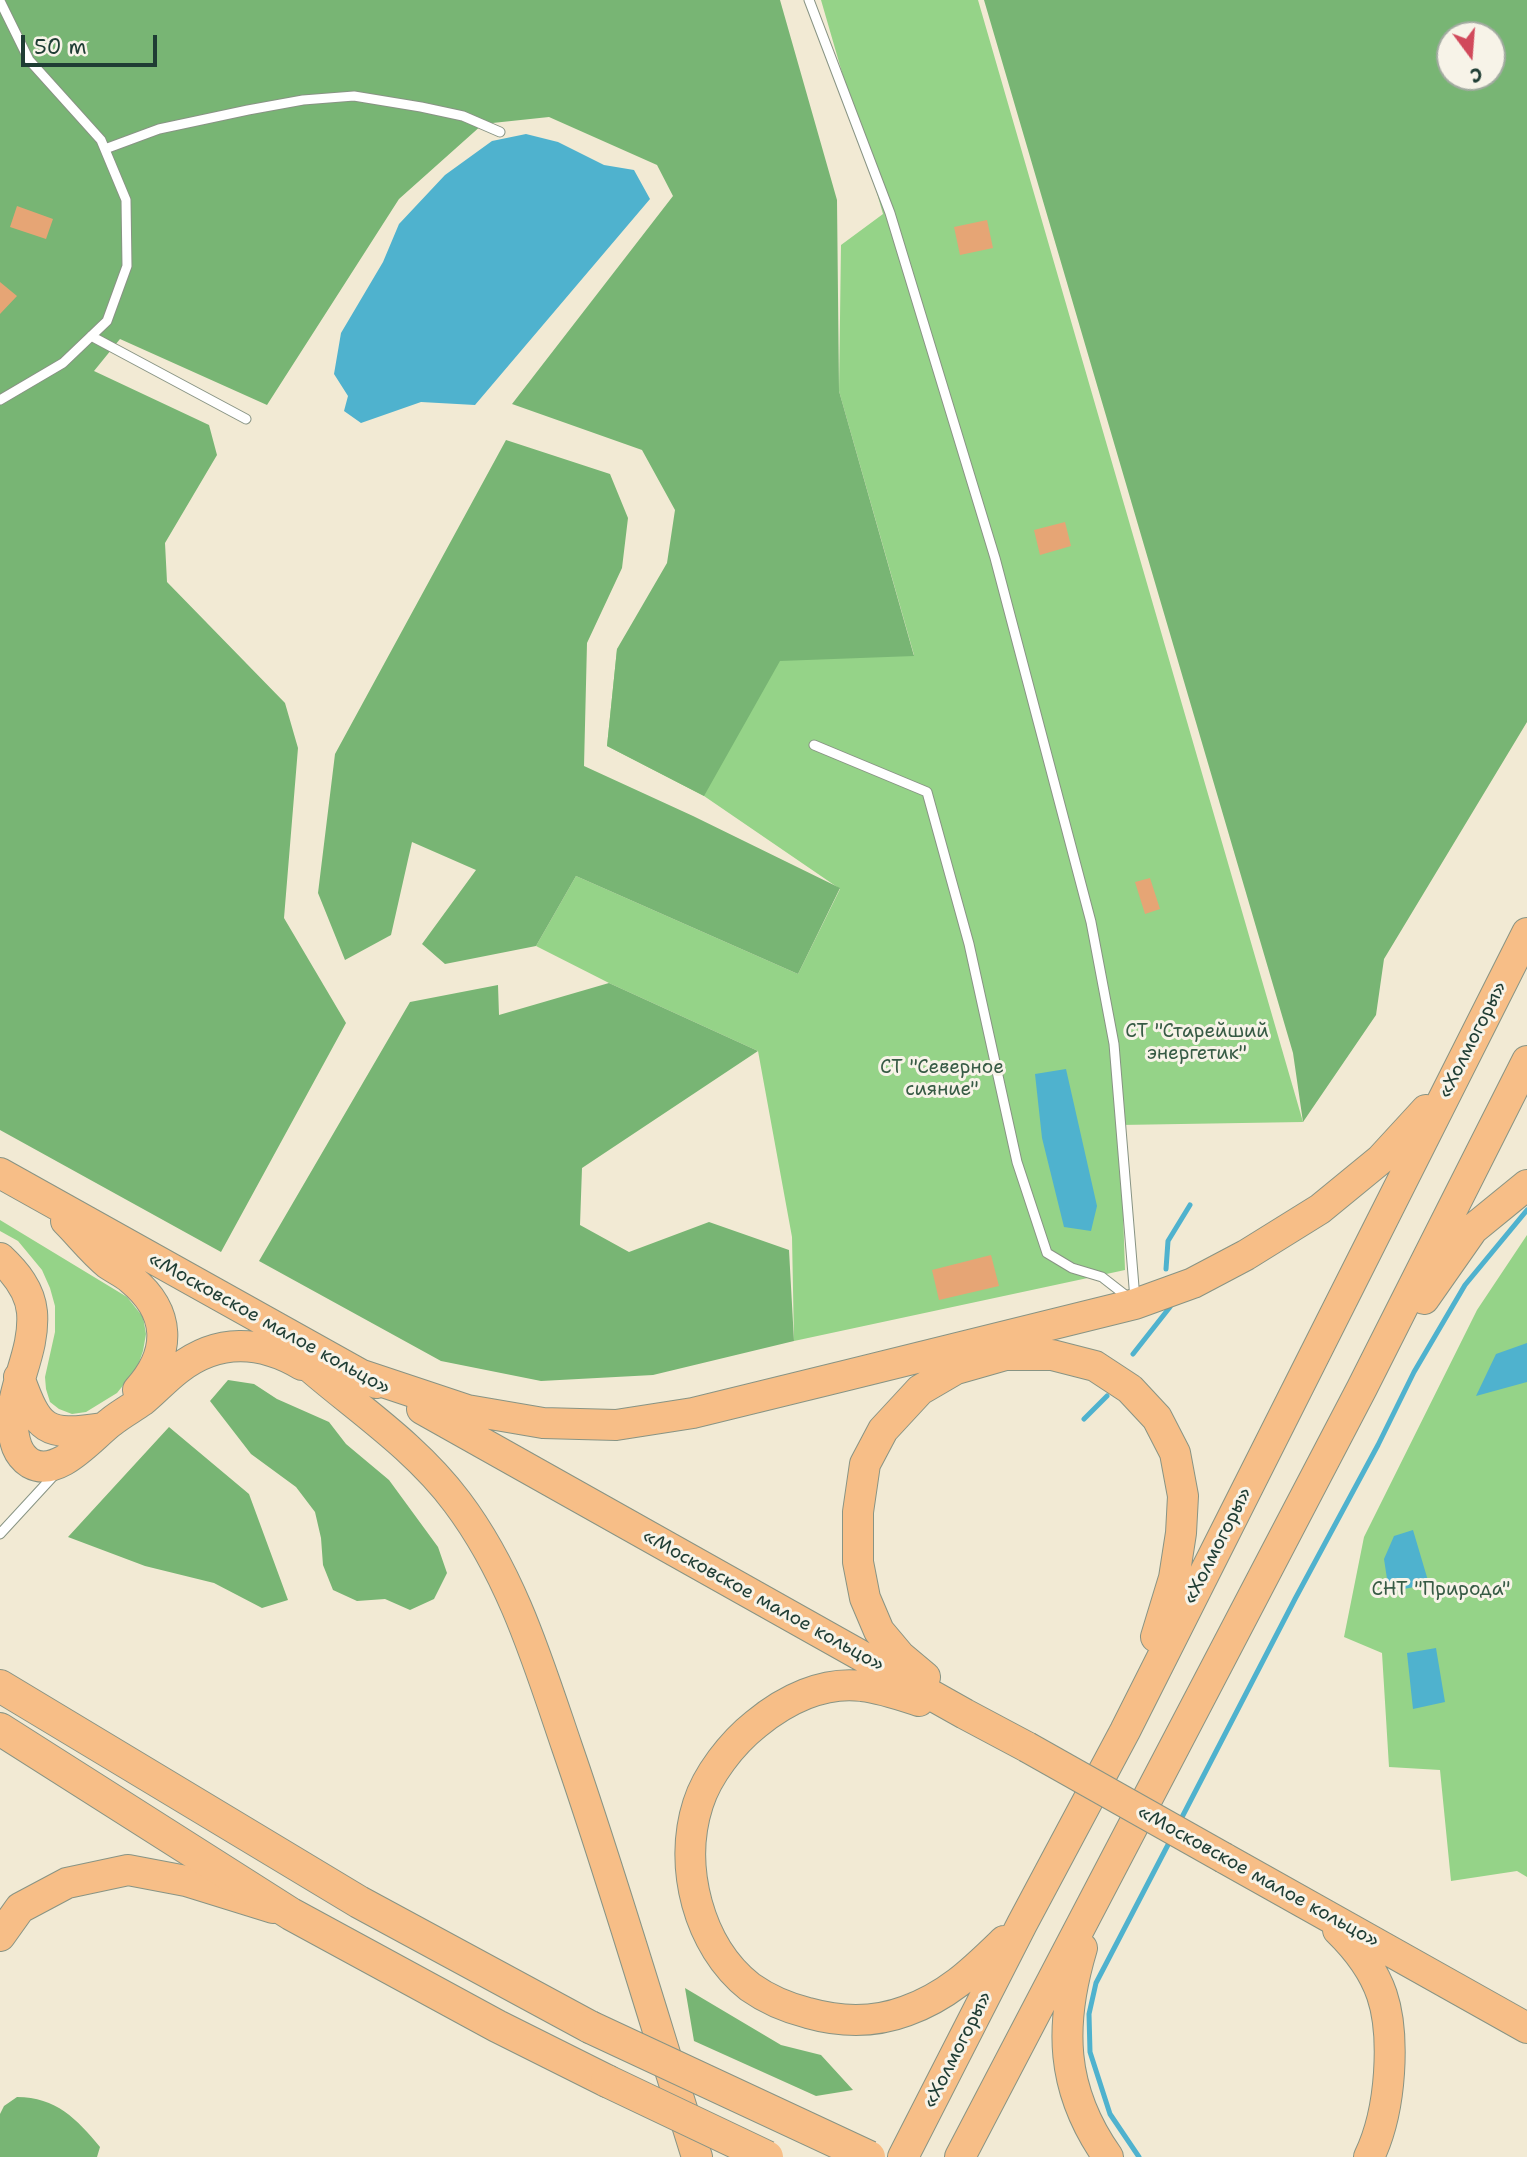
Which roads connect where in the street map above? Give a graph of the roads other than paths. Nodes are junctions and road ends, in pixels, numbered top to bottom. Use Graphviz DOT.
graph roads {
  1 [pos="809,0"];
  2 [pos="0,1"];
  3 [pos="500,132"];
  4 [pos="104,149"];
  5 [pos="91,336"];
  6 [pos="0,400"];
  7 [pos="246,419"];
  8 [pos="814,745"];
  9 [pos="1527,933"];
  10 [pos="1527,1061"];
  11 [pos="1450,1084"];
  12 [pos="0,1173"];
  13 [pos="1527,1185"];
  14 [pos="42,1196"];
  15 [pos="0,1258"];
  16 [pos="1135,1304"];
  17 [pos="251,1314"];
  18 [pos="359,1374"];
  19 [pos="317,1375"];
  20 [pos="1362,1388"];
  21 [pos="108,1424"];
  22 [pos="33,1426"];
  23 [pos="38,1474"];
  24 [pos="0,1534"];
  25 [pos="0,1686"];
  26 [pos="974,1719"];
  27 [pos="0,1729"];
  28 [pos="1125,1731"];
  29 [pos="1099,1891"];
  30 [pos="1318,1910"];
  31 [pos="291,1914"];
  32 [pos="1022,1924"];
  33 [pos="0,1936"];
  34 [pos="1527,2028"];
  35 [pos="697,2157"];
  36 [pos="767,2157"];
  37 [pos="869,2157"];
  38 [pos="903,2157"];
  39 [pos="960,2157"];
  40 [pos="1108,2157"];
  41 [pos="1369,2157"];
  1 -- 16 [label="lane"];
  2 -- 4 [label="lane"];
  3 -- 4 [label="lane"];
  4 -- 5 [label="lane"];
  5 -- 6 [label="lane"];
  5 -- 7 [label="lane"];
  8 -- 16 [label="lane"];
  9 -- 11 [label="highway, «Холмогоры»"];
  10 -- 20 [label="highway"];
  11 -- 16 [label="highway"];
  11 -- 28 [label="highway, «Холмогоры»"];
  12 -- 14 [label="highway, «Московское малое кольцо»"];
  13 -- 20 [label="highway"];
  14 -- 17 [label="highway, «Московское малое кольцо»"];
  14 -- 21 [label="highway"];
  15 -- 22 [label="highway"];
  16 -- 18 [label="highway"];
  17 -- 18 [label="highway, «Московское малое кольцо»"];
  17 -- 19 [label="highway"];
  18 -- 26 [label="highway, «Московское малое кольцо»"];
  19 -- 21 [label="highway"];
  19 -- 35 [label="highway"];
  20 -- 29 [label="highway"];
  21 -- 22 [label="highway"];
  22 -- 23 [label="highway"];
  22 -- 23 [label="highway"];
  23 -- 24 [label="lane"];
  25 -- 37 [label="highway, bridge"];
  26 -- 28 [label="highway"];
  26 -- 30 [label="highway, «Московское малое кольцо», bridge"];
  26 -- 32 [label="highway"];
  27 -- 31 [label="highway"];
  28 -- 32 [label="highway, «Холмогоры»"];
  29 -- 39 [label="highway"];
  29 -- 40 [label="highway"];
  30 -- 34 [label="highway, «Московское малое кольцо»"];
  30 -- 41 [label="highway"];
  31 -- 33 [label="highway"];
  31 -- 36 [label="highway, bridge"];
  32 -- 38 [label="highway, «Холмогоры»"];
}
